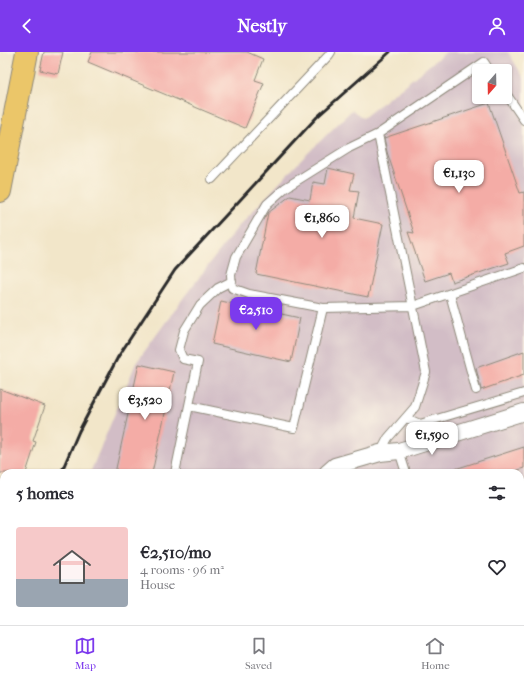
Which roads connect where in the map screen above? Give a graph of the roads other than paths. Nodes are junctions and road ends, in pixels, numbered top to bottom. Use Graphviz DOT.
graph roads {
  1 [pos="27,52"];
  2 [pos="331,52"];
  3 [pos="472,70"];
  4 [pos="512,102"];
  5 [pos="524,120"];
  6 [pos="378,134"];
  7 [pos="212,179"];
  8 [pos="0,190"];
  9 [pos="524,268"];
  10 [pos="232,281"];
  11 [pos="450,294"];
  12 [pos="413,306"];
  13 [pos="323,308"];
  14 [pos="476,390"];
  15 [pos="524,393"];
  16 [pos="189,406"];
  17 [pos="524,412"];
  18 [pos="406,418"];
  19 [pos="399,452"];
  20 [pos="380,453"];
  21 [pos="176,469"];
  22 [pos="332,469"];
  23 [pos="405,469"];
  1 -- 8 [label="main road"];
  2 -- 7 [label="lane"];
  3 -- 6 [label="lane"];
  4 -- 5 [label="lane"];
  6 -- 10 [label="lane"];
  6 -- 12 [label="lane"];
  9 -- 11 [label="lane"];
  10 -- 13 [label="lane"];
  10 -- 16 [label="lane"];
  11 -- 12 [label="lane"];
  11 -- 14 [label="lane"];
  12 -- 13 [label="lane"];
  12 -- 18 [label="lane"];
  13 -- 16 [label="lane"];
  15 -- 18 [label="lane"];
  16 -- 21 [label="lane"];
  17 -- 19 [label="street"];
  18 -- 20 [label="lane"];
  19 -- 20 [label="street"];
  19 -- 23 [label="lane"];
  20 -- 22 [label="street"];
}
